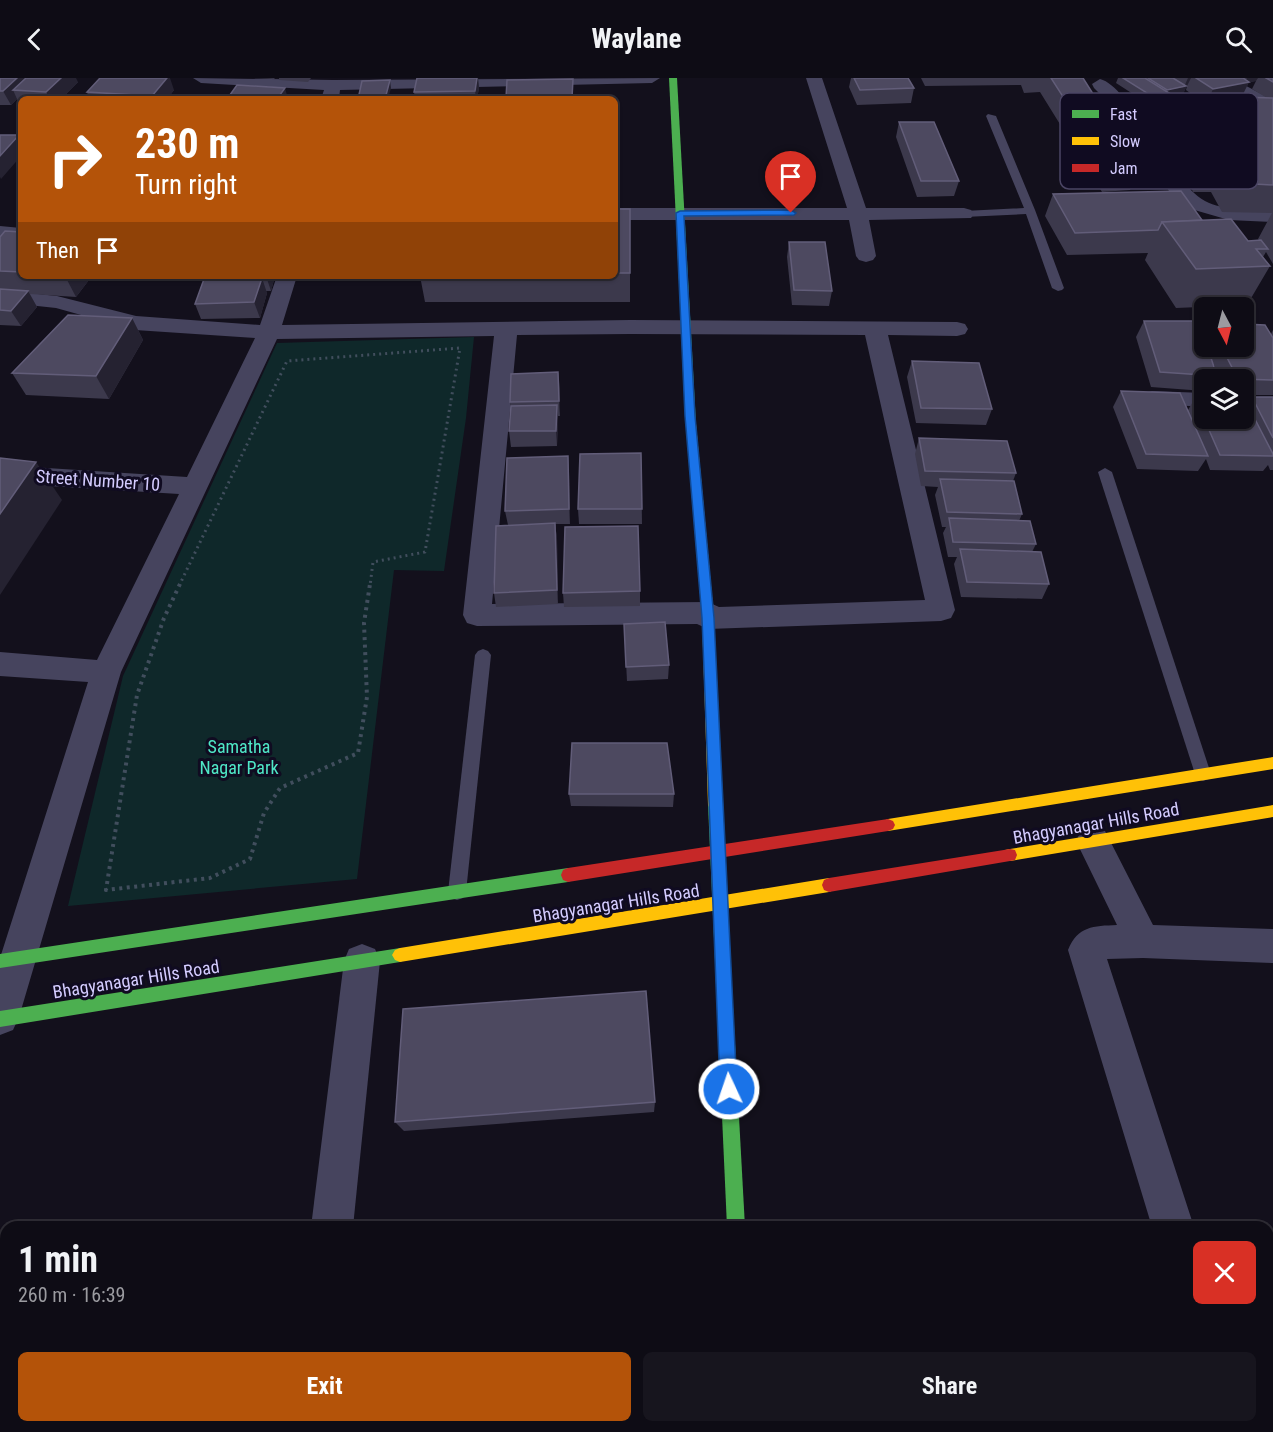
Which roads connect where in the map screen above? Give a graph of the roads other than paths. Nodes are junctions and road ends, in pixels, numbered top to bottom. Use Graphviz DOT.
graph roads {
  1 [pos="201,78"];
  2 [pos="652,78"];
  3 [pos="673,78"];
  4 [pos="814,78"];
  5 [pos="1219,78"];
  6 [pos="1121,80"];
  7 [pos="495,81"];
  8 [pos="1095,81"];
  9 [pos="331,92"];
  10 [pos="1105,93"];
  11 [pos="1247,93"];
  12 [pos="492,96"];
  13 [pos="1258,99"];
  14 [pos="1273,107"];
  15 [pos="991,116"];
  16 [pos="1178,189"];
  17 [pos="1030,210"];
  18 [pos="680,213"];
  19 [pos="858,213"];
  20 [pos="618,214"];
  21 [pos="964,214"];
  22 [pos="1273,216"];
  23 [pos="0,232"];
  24 [pos="18,241"];
  25 [pos="866,256"];
  26 [pos="286,279"];
  27 [pos="1058,288"];
  28 [pos="0,296"];
  29 [pos="686,327"];
  30 [pos="506,328"];
  31 [pos="875,329"];
  32 [pos="957,329"];
  33 [pos="269,332"];
  34 [pos="1152,398"];
  35 [pos="1194,400"];
  36 [pos="1105,472"];
  37 [pos="0,474"];
  38 [pos="196,486"];
  39 [pos="708,615"];
  40 [pos="483,655"];
  41 [pos="0,664"];
  42 [pos="106,672"];
  43 [pos="1273,763"];
  44 [pos="1203,774"];
  45 [pos="1273,811"];
  46 [pos="1093,841"];
  47 [pos="717,854"];
  48 [pos="457,892"];
  49 [pos="719,904"];
  50 [pos="1143,941"];
  51 [pos="1273,946"];
  52 [pos="8,960"];
  53 [pos="362,962"];
  54 [pos="0,1018"];
  55 [pos="333,1221"];
  56 [pos="736,1221"];
  57 [pos="1171,1221"];
  1 -- 9 [label="street"];
  2 -- 7 [label="street"];
  3 -- 18 [label="main road"];
  4 -- 19 [label="street"];
  5 -- 11 [label="street"];
  6 -- 8 [label="street"];
  7 -- 9 [label="street"];
  7 -- 12 [label="street"];
  8 -- 10 [label="street"];
  13 -- 14 [label="street"];
  15 -- 17 [label="lane"];
  16 -- 22 [label="street"];
  17 -- 21 [label="lane"];
  17 -- 27 [label="lane"];
  18 -- 19 [label="street"];
  18 -- 20 [label="street"];
  18 -- 29 [label="main road"];
  19 -- 21 [label="street"];
  19 -- 25 [label="street"];
  23 -- 24 [label="street"];
  26 -- 33 [label="street"];
  28 -- 33 [label="street"];
  29 -- 30 [label="street"];
  29 -- 31 [label="street"];
  29 -- 39 [label="main road"];
  30 -- 33 [label="street"];
  30 -- 39 [label="street"];
  31 -- 32 [label="street"];
  31 -- 39 [label="street"];
  33 -- 38 [label="street"];
  34 -- 35 [label="street"];
  36 -- 44 [label="lane"];
  37 -- 38 [label="street, Street Number 10"];
  38 -- 42 [label="street"];
  39 -- 47 [label="main road"];
  40 -- 48 [label="lane"];
  41 -- 42 [label="street"];
  42 -- 52 [label="street"];
  43 -- 44 [label="main road, Bhagyanagar Hills Road"];
  44 -- 47 [label="main road, Bhagyanagar Hills Road"];
  45 -- 46 [label="main road, Bhagyanagar Hills Road"];
  46 -- 49 [label="main road, Bhagyanagar Hills Road"];
  46 -- 50 [label="street"];
  47 -- 48 [label="main road, Bhagyanagar Hills Road"];
  47 -- 49 [label="main road"];
  48 -- 52 [label="main road, Bhagyanagar Hills Road"];
  49 -- 53 [label="main road, Bhagyanagar Hills Road"];
  49 -- 56 [label="main road"];
  50 -- 51 [label="street"];
  50 -- 57 [label="street"];
  52 -- 54 [label="street"];
  53 -- 54 [label="main road, Bhagyanagar Hills Road"];
  53 -- 55 [label="street"];
}
